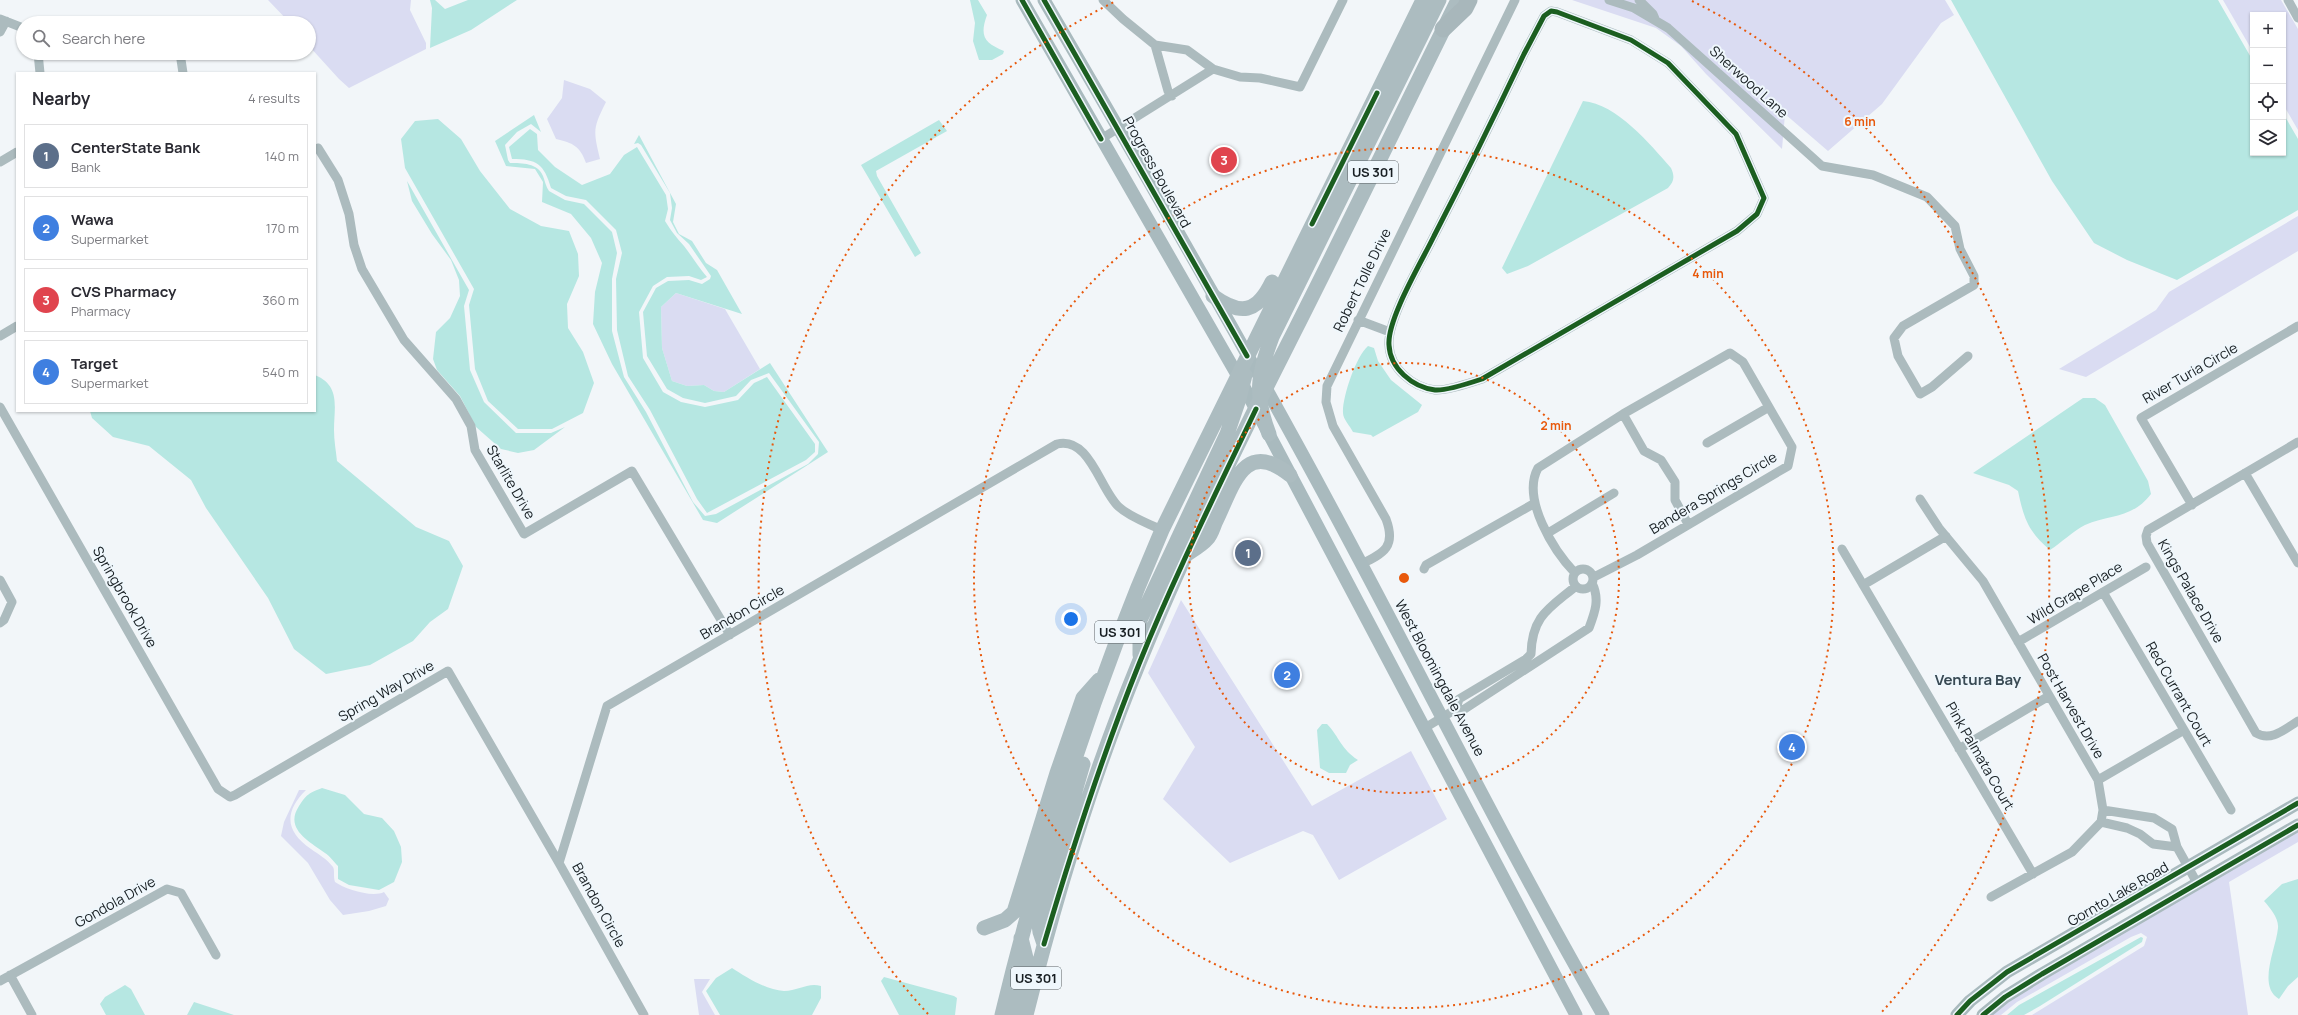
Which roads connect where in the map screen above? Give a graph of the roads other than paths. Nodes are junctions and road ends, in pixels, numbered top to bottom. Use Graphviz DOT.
graph roads {
  1 [pos="1022,0"];
  2 [pos="1038,0"];
  3 [pos="1044,0"];
  4 [pos="1103,0"];
  5 [pos="1343,0"];
  6 [pos="1423,0"];
  7 [pos="1439,0"];
  8 [pos="1458,0"];
  9 [pos="1469,0"];
  10 [pos="1515,0"];
  11 [pos="1609,0"];
  12 [pos="1639,0"];
  13 [pos="2288,0"];
  14 [pos="2298,18"];
  15 [pos="3,20"];
  16 [pos="1656,21"];
  17 [pos="16,25"];
  18 [pos="1443,29"];
  19 [pos="0,32"];
  20 [pos="1155,44"];
  21 [pos="39,60"];
  22 [pos="181,60"];
  23 [pos="1213,69"];
  24 [pos="1388,71"];
  25 [pos="40,72"];
  26 [pos="183,72"];
  27 [pos="1172,96"];
  28 [pos="1100,97"];
  29 [pos="1119,128"];
  30 [pos="1101,140"];
  31 [pos="318,148"];
  32 [pos="16,153"];
  33 [pos="0,162"];
  34 [pos="1213,296"];
  35 [pos="1358,320"];
  36 [pos="2298,326"];
  37 [pos="16,327"];
  38 [pos="1390,332"];
  39 [pos="0,336"];
  40 [pos="1247,356"];
  41 [pos="1968,356"];
  42 [pos="1240,380"];
  43 [pos="1262,383"];
  44 [pos="1257,405"];
  45 [pos="0,407"];
  46 [pos="1769,407"];
  47 [pos="1623,414"];
  48 [pos="1269,434"];
  49 [pos="2298,442"];
  50 [pos="1707,443"];
  51 [pos="2245,473"];
  52 [pos="1290,475"];
  53 [pos="1614,493"];
  54 [pos="1920,499"];
  55 [pos="1535,503"];
  56 [pos="2192,505"];
  57 [pos="1688,524"];
  58 [pos="1162,530"];
  59 [pos="1548,533"];
  60 [pos="1946,536"];
  61 [pos="1842,549"];
  62 [pos="1187,555"];
  63 [pos="2298,563"];
  64 [pos="1361,564"];
  65 [pos="2146,567"];
  66 [pos="1424,569"];
  67 [pos="1575,573"];
  68 [pos="0,580"];
  69 [pos="1593,580"];
  70 [pos="1863,584"];
  71 [pos="1576,586"];
  72 [pos="2103,592"];
  73 [pos="0,623"];
  74 [pos="730,635"];
  75 [pos="2018,642"];
  76 [pos="1139,663"];
  77 [pos="1105,673"];
  78 [pos="2049,696"];
  79 [pos="1456,709"];
  80 [pos="1442,717"];
  81 [pos="1088,720"];
  82 [pos="2298,721"];
  83 [pos="1423,729"];
  84 [pos="2184,730"];
  85 [pos="1959,749"];
  86 [pos="2098,780"];
  87 [pos="230,797"];
  88 [pos="2298,803"];
  89 [pos="2103,810"];
  90 [pos="2230,810"];
  91 [pos="2101,822"];
  92 [pos="2298,825"];
  93 [pos="2177,847"];
  94 [pos="559,863"];
  95 [pos="2188,867"];
  96 [pos="2033,874"];
  97 [pos="2197,883"];
  98 [pos="1991,897"];
  99 [pos="984,928"];
  100 [pos="1020,937"];
  101 [pos="1044,944"];
  102 [pos="216,956"];
  103 [pos="1576,968"];
  104 [pos="10,975"];
  105 [pos="1554,976"];
  106 [pos="0,980"];
  107 [pos="643,1014"];
  108 [pos="32,1015"];
  109 [pos="1002,1015"];
  110 [pos="1014,1015"];
  111 [pos="1026,1015"];
  112 [pos="1576,1015"];
  113 [pos="1603,1015"];
  114 [pos="1957,1015"];
  115 [pos="1984,1015"];
  1 -- 30 [label="main road"];
  2 -- 28 [label="main road"];
  3 -- 28 [label="main road, Progress Boulevard"];
  4 -- 20 [label="street"];
  5 -- 23 [label="street"];
  6 -- 24 [label="main road, US 301"];
  7 -- 43 [label="main road"];
  8 -- 18 [label="main road, US 301"];
  9 -- 18 [label="highway"];
  10 -- 35 [label="street, Robert Tolle Drive"];
  11 -- 16 [label="street, Sherwood Lane"];
  12 -- 16 [label="street, Sherwood Lane"];
  13 -- 14 [label="street"];
  15 -- 17 [label="street"];
  15 -- 19 [label="street"];
  16 -- 41 [label="street, Sherwood Lane"];
  18 -- 43 [label="main road, US 301"];
  20 -- 23 [label="street"];
  20 -- 27 [label="street"];
  21 -- 25 [label="street"];
  22 -- 26 [label="street"];
  23 -- 27 [label="street"];
  24 -- 34 [label="main road"];
  24 -- 40 [label="main road, US 301"];
  27 -- 29 [label="street"];
  28 -- 29 [label="main road, Progress Boulevard"];
  29 -- 30 [label="street"];
  29 -- 34 [label="main road, Progress Boulevard"];
  30 -- 42 [label="main road"];
  31 -- 74 [label="street, Starlite Drive"];
  32 -- 33 [label="street"];
  34 -- 40 [label="main road, Progress Boulevard"];
  35 -- 38 [label="street"];
  35 -- 64 [label="street, Robert Tolle Drive"];
  36 -- 56 [label="street, River Turia Circle"];
  37 -- 39 [label="street"];
  38 -- 38 [label="street"];
  40 -- 42 [label="main road, US 301"];
  40 -- 43 [label="main road, West Bloomingdale Avenue"];
  42 -- 44 [label="main road"];
  42 -- 58 [label="main road, US 301"];
  42 -- 76 [label="main road"];
  43 -- 44 [label="main road"];
  43 -- 64 [label="main road, West Bloomingdale Avenue"];
  44 -- 48 [label="main road"];
  44 -- 62 [label="main road, US 301"];
  45 -- 87 [label="street, Springbrook Drive"];
  46 -- 47 [label="street, Bandera Springs Circle"];
  46 -- 50 [label="street"];
  46 -- 57 [label="street, Bandera Springs Circle"];
  47 -- 55 [label="street, Bandera Springs Circle"];
  47 -- 57 [label="street"];
  48 -- 52 [label="main road"];
  49 -- 51 [label="street, Kings Palace Drive"];
  51 -- 56 [label="street, Kings Palace Drive"];
  51 -- 63 [label="street"];
  52 -- 62 [label="main road"];
  52 -- 83 [label="main road"];
  53 -- 59 [label="street"];
  54 -- 60 [label="street, Post Harvest Drive"];
  55 -- 59 [label="street, Bandera Springs Circle"];
  55 -- 66 [label="street"];
  56 -- 82 [label="street, Kings Palace Drive"];
  57 -- 69 [label="street, Bandera Springs Circle"];
  58 -- 74 [label="street, Brandon Circle"];
  58 -- 77 [label="main road, US 301"];
  59 -- 67 [label="street, Bandera Springs Circle"];
  60 -- 70 [label="street"];
  60 -- 75 [label="street, Post Harvest Drive"];
  61 -- 70 [label="street, Pink Palmata Court"];
  62 -- 76 [label="main road, US 301"];
  64 -- 80 [label="main road, West Bloomingdale Avenue"];
  65 -- 72 [label="street, Wild Grape Place"];
  67 -- 69 [label="street"];
  67 -- 71 [label="street"];
  68 -- 73 [label="street"];
  69 -- 71 [label="street"];
  69 -- 79 [label="street"];
  70 -- 85 [label="street, Pink Palmata Court"];
  71 -- 79 [label="street"];
  72 -- 75 [label="street, Wild Grape Place"];
  72 -- 84 [label="street, Red Currant Court"];
  74 -- 94 [label="street, Brandon Circle"];
  75 -- 78 [label="street, Post Harvest Drive"];
  76 -- 101 [label="main road, US 301"];
  77 -- 81 [label="main road, US 301"];
  77 -- 99 [label="main road"];
  78 -- 85 [label="street"];
  78 -- 86 [label="street, Post Harvest Drive"];
  79 -- 80 [label="street"];
  80 -- 83 [label="street"];
  80 -- 103 [label="main road, West Bloomingdale Avenue"];
  81 -- 100 [label="main road, US 301"];
  81 -- 101 [label="main road"];
  83 -- 105 [label="main road"];
  84 -- 86 [label="street"];
  84 -- 90 [label="street, Red Currant Court"];
  85 -- 96 [label="street, Pink Palmata Court"];
  86 -- 89 [label="street, Post Harvest Drive"];
  87 -- 94 [label="street, Spring Way Drive"];
  88 -- 95 [label="main road, Gornto Lake Road"];
  89 -- 91 [label="street, Post Harvest Drive"];
  89 -- 93 [label="street"];
  91 -- 93 [label="street"];
  91 -- 96 [label="street"];
  92 -- 97 [label="main road"];
  93 -- 95 [label="street"];
  94 -- 107 [label="street, Brandon Circle"];
  95 -- 97 [label="street"];
  95 -- 114 [label="main road, Gornto Lake Road"];
  96 -- 98 [label="street"];
  97 -- 115 [label="main road"];
  100 -- 109 [label="main road, US 301"];
  100 -- 110 [label="main road"];
  101 -- 111 [label="main road, US 301"];
  102 -- 104 [label="street, Gondola Drive"];
  103 -- 105 [label="main road"];
  103 -- 113 [label="main road, West Bloomingdale Avenue"];
  104 -- 106 [label="street, Gondola Drive"];
  104 -- 108 [label="street"];
  105 -- 112 [label="main road"];
}
